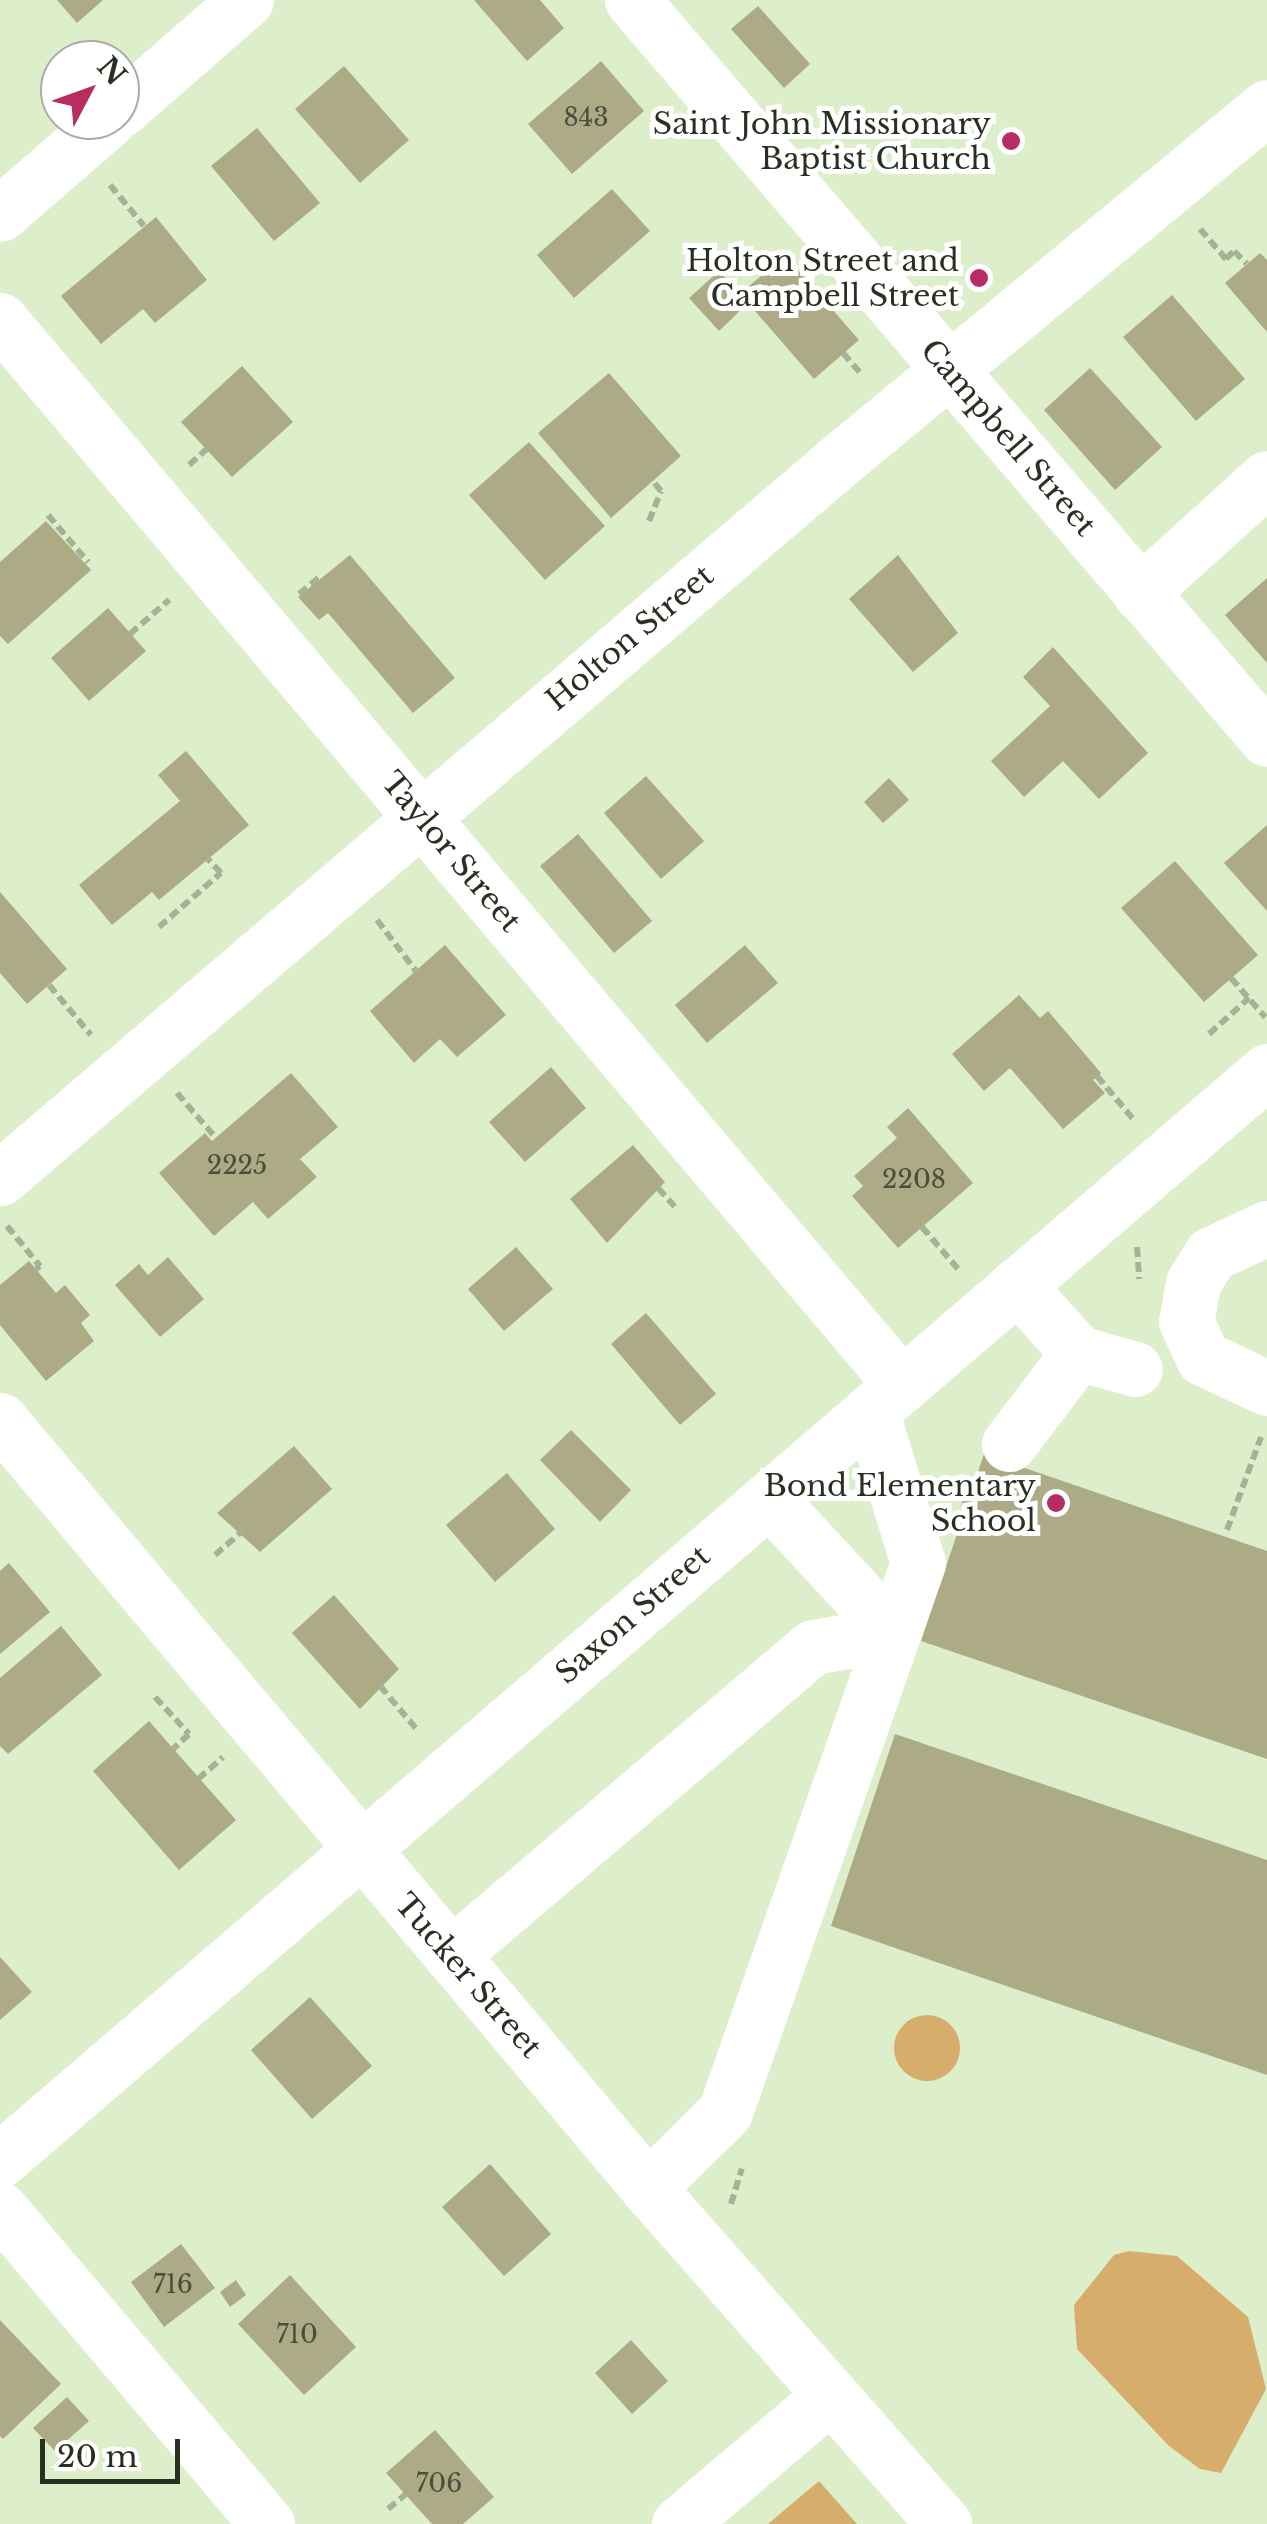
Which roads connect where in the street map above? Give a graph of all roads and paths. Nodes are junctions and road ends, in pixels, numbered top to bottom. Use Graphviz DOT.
graph roads {
  1 [pos="246,0"];
  2 [pos="656,8"];
  3 [pos="140,93"];
  4 [pos="1267,107"];
  5 [pos="85,140"];
  6 [pos="1166,190"];
  7 [pos="0,214"];
  8 [pos="1247,264"];
  9 [pos="0,320"];
  10 [pos="843,354"];
  11 [pos="948,369"];
  12 [pos="865,379"];
  13 [pos="1267,478"];
  14 [pos="653,481"];
  15 [pos="48,515"];
  16 [pos="649,521"];
  17 [pos="88,562"];
  18 [pos="322,575"];
  19 [pos="1140,592"];
  20 [pos="306,612"];
  21 [pos="144,621"];
  22 [pos="130,634"];
  23 [pos="1267,739"];
  24 [pos="420,816"];
  25 [pos="208,859"];
  26 [pos="371,911"];
  27 [pos="159,927"];
  28 [pos="416,971"];
  29 [pos="1232,978"];
  30 [pos="49,985"];
  31 [pos="1248,998"];
  32 [pos="1265,1017"];
  33 [pos="1209,1034"];
  34 [pos="95,1040"];
  35 [pos="1267,1071"];
  36 [pos="1097,1076"];
  37 [pos="1138,1125"];
  38 [pos="0,1178"];
  39 [pos="658,1188"];
  40 [pos="675,1206"];
  41 [pos="0,1218"];
  42 [pos="922,1228"];
  43 [pos="1267,1228"];
  44 [pos="36,1269"];
  45 [pos="963,1274"];
  46 [pos="1018,1285"];
  47 [pos="1078,1353"];
  48 [pos="1135,1370"];
  49 [pos="886,1398"];
  50 [pos="1266,1407"];
  51 [pos="0,1420"];
  52 [pos="994,1453"];
  53 [pos="769,1498"];
  54 [pos="1227,1530"];
  55 [pos="241,1532"];
  56 [pos="953,1538"];
  57 [pos="215,1555"];
  58 [pos="894,1633"];
  59 [pos="380,1686"];
  60 [pos="155,1697"];
  61 [pos="423,1737"];
  62 [pos="172,1749"];
  63 [pos="232,1750"];
  64 [pos="198,1778"];
  65 [pos="359,1849"];
  66 [pos="450,1956"];
  67 [pos="0,2160"];
  68 [pos="745,2160"];
  69 [pos="648,2188"];
  70 [pos="0,2209"];
  71 [pos="728,2220"];
  72 [pos="830,2396"];
  73 [pos="406,2494"];
  74 [pos="388,2508"];
  75 [pos="267,2524"];
  76 [pos="679,2524"];
  77 [pos="944,2524"];
  1 -- 3 [label="street"];
  2 -- 11 [label="street, Campbell Street"];
  4 -- 6 [label="street, Holton Street"];
  5 -- 7 [label="street"];
  6 -- 8 [label="path"];
  6 -- 11 [label="street, Holton Street"];
  9 -- 24 [label="street, Taylor Street"];
  10 -- 12 [label="path"];
  11 -- 19 [label="street, Campbell Street"];
  11 -- 24 [label="street, Holton Street"];
  13 -- 19 [label="street"];
  14 -- 16 [label="path"];
  15 -- 17 [label="path"];
  18 -- 20 [label="path"];
  19 -- 23 [label="street, Campbell Street"];
  21 -- 22 [label="path"];
  24 -- 38 [label="street, Holton Street"];
  24 -- 49 [label="street, Taylor Street"];
  25 -- 27 [label="path"];
  26 -- 28 [label="path"];
  29 -- 31 [label="path"];
  30 -- 34 [label="path"];
  31 -- 32 [label="path"];
  31 -- 33 [label="path"];
  35 -- 46 [label="street, Saxon Street"];
  36 -- 37 [label="path"];
  39 -- 40 [label="path"];
  41 -- 44 [label="path"];
  42 -- 45 [label="path"];
  43 -- 50 [label="street"];
  46 -- 47 [label="street"];
  46 -- 49 [label="street, Saxon Street"];
  47 -- 48 [label="street"];
  47 -- 52 [label="street"];
  49 -- 53 [label="street, Saxon Street"];
  49 -- 58 [label="street"];
  50 -- 54 [label="path"];
  51 -- 65 [label="street, Tucker Street"];
  52 -- 56 [label="path"];
  53 -- 58 [label="street"];
  53 -- 65 [label="street, Saxon Street"];
  55 -- 57 [label="path"];
  58 -- 66 [label="street"];
  58 -- 69 [label="street"];
  59 -- 61 [label="path"];
  60 -- 62 [label="path"];
  63 -- 64 [label="path"];
  65 -- 66 [label="street, Tucker Street"];
  65 -- 67 [label="street, Saxon Street"];
  66 -- 69 [label="street, Tucker Street"];
  68 -- 71 [label="path"];
  69 -- 72 [label="street, Tucker Street"];
  70 -- 75 [label="street"];
  72 -- 76 [label="street"];
  72 -- 77 [label="street, Tucker Street"];
  73 -- 74 [label="path"];
}
